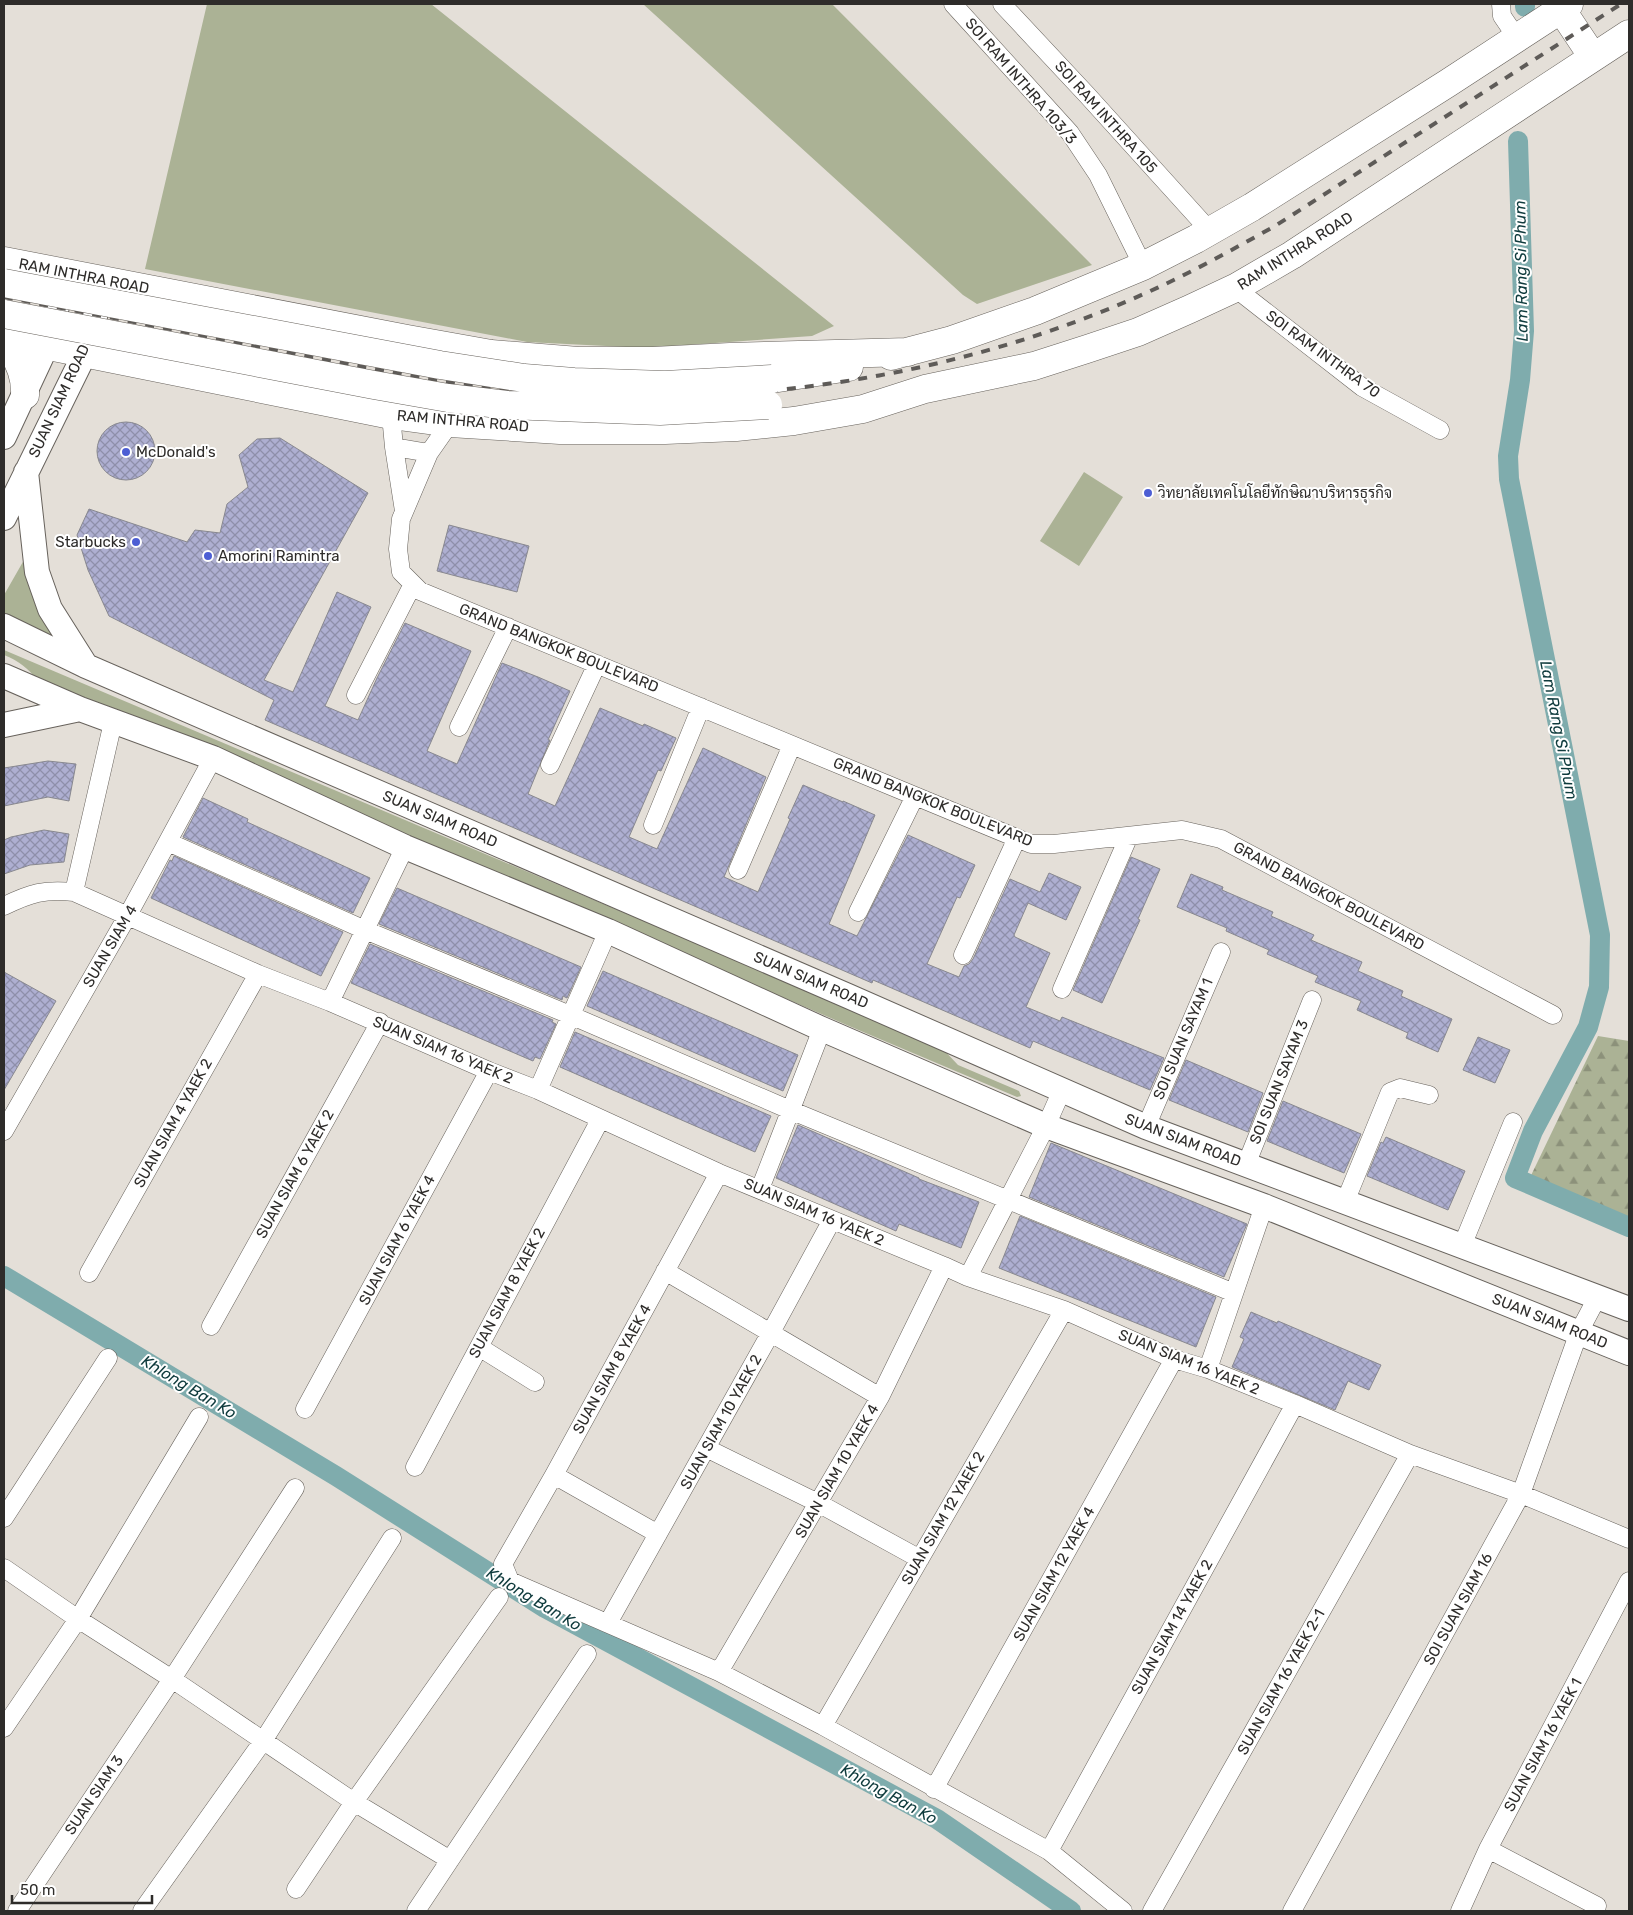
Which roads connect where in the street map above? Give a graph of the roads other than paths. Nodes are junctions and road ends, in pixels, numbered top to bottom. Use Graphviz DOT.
graph roads {
  1 [pos="953,4"];
  2 [pos="1002,4"];
  3 [pos="1501,4"];
  4 [pos="1565,6"];
  5 [pos="1629,34"];
  6 [pos="1516,38"];
  7 [pos="1593,57"];
  8 [pos="1210,231"];
  9 [pos="4,261"];
  10 [pos="1143,266"];
  11 [pos="66,273"];
  12 [pos="105,280"];
  13 [pos="4,282"];
  14 [pos="1235,288"];
  15 [pos="210,301"];
  16 [pos="4,314"];
  17 [pos="4,337"];
  18 [pos="4,341"];
  19 [pos="47,345"];
  20 [pos="908,352"];
  21 [pos="85,353"];
  22 [pos="190,376"];
  23 [pos="925,389"];
  24 [pos="770,392"];
  25 [pos="25,395"];
  26 [pos="391,415"];
  27 [pos="450,423"];
  28 [pos="1440,430"];
  29 [pos="4,437"];
  30 [pos="394,447"];
  31 [pos="429,453"];
  32 [pos="26,472"];
  33 [pos="404,511"];
  34 [pos="4,518"];
  35 [pos="413,584"];
  36 [pos="4,626"];
  37 [pos="508,627"];
  38 [pos="597,664"];
  39 [pos="86,666"];
  40 [pos="4,676"];
  41 [pos="356,695"];
  42 [pos="701,707"];
  43 [pos="80,709"];
  44 [pos="113,722"];
  45 [pos="4,725"];
  46 [pos="459,727"];
  47 [pos="792,745"];
  48 [pos="213,758"];
  49 [pos="550,765"];
  50 [pos="915,796"];
  51 [pos="653,825"];
  52 [pos="1129,836"];
  53 [pos="1017,838"];
  54 [pos="168,842"];
  55 [pos="405,848"];
  56 [pos="738,870"];
  57 [pos="74,892"];
  58 [pos="4,906"];
  59 [pos="858,912"];
  60 [pos="128,915"];
  61 [pos="366,930"];
  62 [pos="608,931"];
  63 [pos="1221,952"];
  64 [pos="963,955"];
  65 [pos="258,974"];
  66 [pos="1062,989"];
  67 [pos="1312,1000"];
  68 [pos="330,1002"];
  69 [pos="1553,1015"];
  70 [pos="570,1016"];
  71 [pos="380,1022"];
  72 [pos="822,1028"];
  73 [pos="489,1071"];
  74 [pos="538,1090"];
  75 [pos="1062,1090"];
  76 [pos="1430,1095"];
  77 [pos="790,1110"];
  78 [pos="600,1120"];
  79 [pos="1514,1122"];
  80 [pos="1046,1126"];
  81 [pos="1146,1126"];
  82 [pos="4,1131"];
  83 [pos="1246,1165"];
  84 [pos="719,1173"];
  85 [pos="760,1189"];
  86 [pos="1006,1200"];
  87 [pos="1345,1202"];
  88 [pos="1264,1206"];
  89 [pos="832,1220"];
  90 [pos="1462,1246"];
  91 [pos="944,1266"];
  92 [pos="665,1271"];
  93 [pos="89,1273"];
  94 [pos="968,1277"];
  95 [pos="1234,1293"];
  96 [pos="1598,1296"];
  97 [pos="1629,1309"];
  98 [pos="1064,1310"];
  99 [pos="211,1326"];
  100 [pos="1578,1332"];
  101 [pos="770,1334"];
  102 [pos="479,1347"];
  103 [pos="1629,1353"];
  104 [pos="108,1358"];
  105 [pos="1174,1359"];
  106 [pos="1208,1369"];
  107 [pos="535,1382"];
  108 [pos="880,1397"];
  109 [pos="1295,1404"];
  110 [pos="305,1409"];
  111 [pos="200,1417"];
  112 [pos="706,1448"];
  113 [pos="1410,1454"];
  114 [pos="415,1467"];
  115 [pos="554,1475"];
  116 [pos="295,1488"];
  117 [pos="1521,1494"];
  118 [pos="818,1504"];
  119 [pos="4,1518"];
  120 [pos="658,1534"];
  121 [pos="392,1538"];
  122 [pos="1629,1539"];
  123 [pos="920,1559"];
  124 [pos="4,1568"];
  125 [pos="1629,1581"];
  126 [pos="499,1597"];
  127 [pos="78,1618"];
  128 [pos="608,1624"];
  129 [pos="587,1654"];
  130 [pos="720,1672"];
  131 [pos="172,1679"];
  132 [pos="823,1726"];
  133 [pos="4,1728"];
  134 [pos="264,1741"];
  135 [pos="934,1789"];
  136 [pos="354,1802"];
  137 [pos="1488,1849"];
  138 [pos="1049,1851"];
  139 [pos="450,1860"];
  140 [pos="296,1889"];
  141 [pos="1597,1906"];
  142 [pos="16,1911"];
  143 [pos="142,1911"];
  144 [pos="416,1911"];
  145 [pos="1124,1911"];
  146 [pos="1152,1911"];
  147 [pos="1292,1911"];
  148 [pos="1460,1911"];
  1 -- 10 [label="street, SOI RAM INTHRA 103/3"];
  2 -- 8 [label="street, SOI RAM INTHRA 105"];
  3 -- 6 [label="street"];
  4 -- 6 [label="highway, RAM INTHRA ROAD"];
  4 -- 7 [label="highway"];
  5 -- 7 [label="highway, RAM INTHRA ROAD"];
  6 -- 8 [label="highway, RAM INTHRA ROAD"];
  7 -- 14 [label="highway, RAM INTHRA ROAD"];
  8 -- 10 [label="highway, RAM INTHRA ROAD"];
  9 -- 11 [label="highway, RAM INTHRA ROAD"];
  10 -- 20 [label="highway, RAM INTHRA ROAD"];
  11 -- 12 [label="highway, RAM INTHRA ROAD"];
  11 -- 19 [label="street"];
  12 -- 15 [label="highway, RAM INTHRA ROAD"];
  12 -- 21 [label="street, SUAN SIAM ROAD"];
  13 -- 24 [label="highway, RAM INTHRA ROAD, bridge"];
  14 -- 23 [label="highway, RAM INTHRA ROAD"];
  14 -- 28 [label="street, SOI RAM INTHRA 70"];
  15 -- 20 [label="highway, RAM INTHRA ROAD"];
  15 -- 22 [label="highway"];
  16 -- 24 [label="highway, RAM INTHRA ROAD, bridge"];
  17 -- 19 [label="highway, RAM INTHRA ROAD"];
  18 -- 25 [label="highway"];
  19 -- 21 [label="highway, RAM INTHRA ROAD"];
  19 -- 25 [label="street"];
  20 -- 24 [label="highway, RAM INTHRA ROAD"];
  21 -- 22 [label="highway, RAM INTHRA ROAD"];
  21 -- 32 [label="street, SUAN SIAM ROAD"];
  22 -- 26 [label="highway, RAM INTHRA ROAD"];
  23 -- 24 [label="highway, RAM INTHRA ROAD"];
  23 -- 27 [label="highway, RAM INTHRA ROAD"];
  25 -- 29 [label="street"];
  26 -- 27 [label="highway, RAM INTHRA ROAD"];
  26 -- 30 [label="street, GRAND BANGKOK BOULEVARD"];
  27 -- 31 [label="street, GRAND BANGKOK BOULEVARD"];
  30 -- 31 [label="street"];
  30 -- 33 [label="street, GRAND BANGKOK BOULEVARD"];
  31 -- 33 [label="street, GRAND BANGKOK BOULEVARD"];
  32 -- 34 [label="street, SUAN SIAM ROAD"];
  32 -- 39 [label="street"];
  33 -- 35 [label="street, GRAND BANGKOK BOULEVARD"];
  35 -- 37 [label="street, GRAND BANGKOK BOULEVARD"];
  35 -- 41 [label="street"];
  36 -- 39 [label="street, SUAN SIAM ROAD"];
  37 -- 38 [label="street, GRAND BANGKOK BOULEVARD"];
  37 -- 46 [label="street"];
  38 -- 42 [label="street, GRAND BANGKOK BOULEVARD"];
  38 -- 49 [label="street"];
  39 -- 75 [label="street, SUAN SIAM ROAD"];
  40 -- 43 [label="street, SUAN SIAM ROAD"];
  42 -- 47 [label="street, GRAND BANGKOK BOULEVARD"];
  42 -- 51 [label="street"];
  43 -- 44 [label="street, SUAN SIAM ROAD"];
  43 -- 45 [label="street"];
  44 -- 48 [label="street, SUAN SIAM ROAD"];
  44 -- 57 [label="street"];
  47 -- 50 [label="street, GRAND BANGKOK BOULEVARD"];
  47 -- 56 [label="street"];
  48 -- 54 [label="street, SUAN SIAM 4"];
  48 -- 55 [label="street, SUAN SIAM ROAD"];
  50 -- 53 [label="street, GRAND BANGKOK BOULEVARD"];
  50 -- 59 [label="street"];
  52 -- 53 [label="street, GRAND BANGKOK BOULEVARD"];
  52 -- 66 [label="street"];
  52 -- 69 [label="street, GRAND BANGKOK BOULEVARD"];
  53 -- 64 [label="street"];
  54 -- 60 [label="street, SUAN SIAM 4"];
  54 -- 61 [label="street"];
  55 -- 61 [label="street"];
  55 -- 62 [label="street, SUAN SIAM ROAD"];
  57 -- 58 [label="street, SUAN SIAM 16 YAEK 2"];
  57 -- 60 [label="street, SUAN SIAM 16 YAEK 2"];
  60 -- 65 [label="street, SUAN SIAM 16 YAEK 2"];
  60 -- 82 [label="street, SUAN SIAM 4"];
  61 -- 68 [label="street"];
  61 -- 70 [label="street"];
  62 -- 70 [label="street"];
  62 -- 72 [label="street, SUAN SIAM ROAD"];
  63 -- 81 [label="street, SOI SUAN SAYAM 1"];
  65 -- 68 [label="street, SUAN SIAM 16 YAEK 2"];
  65 -- 93 [label="street, SUAN SIAM 4 YAEK 2"];
  67 -- 83 [label="street, SOI SUAN SAYAM 3"];
  68 -- 71 [label="street, SUAN SIAM 16 YAEK 2"];
  70 -- 74 [label="street"];
  70 -- 77 [label="street"];
  71 -- 73 [label="street, SUAN SIAM 16 YAEK 2"];
  71 -- 99 [label="street, SUAN SIAM 6 YAEK 2"];
  72 -- 77 [label="street"];
  72 -- 80 [label="street, SUAN SIAM ROAD"];
  73 -- 74 [label="street, SUAN SIAM 16 YAEK 2"];
  73 -- 110 [label="street, SUAN SIAM 6 YAEK 4"];
  74 -- 78 [label="street, SUAN SIAM 16 YAEK 2"];
  75 -- 80 [label="street"];
  75 -- 81 [label="street, SUAN SIAM ROAD"];
  76 -- 87 [label="street"];
  77 -- 85 [label="street"];
  77 -- 86 [label="street"];
  78 -- 84 [label="street, SUAN SIAM 16 YAEK 2"];
  78 -- 102 [label="street, SUAN SIAM 8 YAEK 2"];
  79 -- 90 [label="street"];
  80 -- 86 [label="street"];
  80 -- 88 [label="street, SUAN SIAM ROAD"];
  81 -- 83 [label="street, SUAN SIAM ROAD"];
  83 -- 87 [label="street, SUAN SIAM ROAD"];
  84 -- 85 [label="street, SUAN SIAM 16 YAEK 2"];
  84 -- 92 [label="street, SUAN SIAM 8 YAEK 4"];
  85 -- 89 [label="street, SUAN SIAM 16 YAEK 2"];
  86 -- 94 [label="street"];
  86 -- 95 [label="street"];
  87 -- 90 [label="street, SUAN SIAM ROAD"];
  88 -- 95 [label="street"];
  88 -- 100 [label="street, SUAN SIAM ROAD"];
  89 -- 91 [label="street, SUAN SIAM 16 YAEK 2"];
  89 -- 101 [label="street, SUAN SIAM 10 YAEK 2"];
  90 -- 96 [label="street, SUAN SIAM ROAD"];
  91 -- 94 [label="street, SUAN SIAM 16 YAEK 2"];
  91 -- 108 [label="street, SUAN SIAM 10 YAEK 4"];
  92 -- 101 [label="street"];
  92 -- 115 [label="street, SUAN SIAM 8 YAEK 4"];
  94 -- 98 [label="street, SUAN SIAM 16 YAEK 2"];
  95 -- 106 [label="street"];
  96 -- 97 [label="street, SUAN SIAM ROAD"];
  96 -- 100 [label="street, SOI SUAN SIAM 16"];
  98 -- 105 [label="street, SUAN SIAM 16 YAEK 2"];
  98 -- 123 [label="street, SUAN SIAM 12 YAEK 2"];
  100 -- 103 [label="street, SUAN SIAM ROAD"];
  100 -- 117 [label="street, SOI SUAN SIAM 16"];
  101 -- 108 [label="street"];
  101 -- 112 [label="street, SUAN SIAM 10 YAEK 2"];
  102 -- 107 [label="street"];
  102 -- 114 [label="street, SUAN SIAM 8 YAEK 2"];
  104 -- 119 [label="street"];
  105 -- 106 [label="street, SUAN SIAM 16 YAEK 2"];
  105 -- 135 [label="street, SUAN SIAM 12 YAEK 4"];
  106 -- 109 [label="street, SUAN SIAM 16 YAEK 2"];
  108 -- 118 [label="street, SUAN SIAM 10 YAEK 4"];
  109 -- 113 [label="street, SUAN SIAM 16 YAEK 2"];
  109 -- 138 [label="street, SUAN SIAM 14 YAEK 2"];
  111 -- 127 [label="street"];
  112 -- 118 [label="street"];
  112 -- 120 [label="street, SUAN SIAM 10 YAEK 2"];
  113 -- 117 [label="street, SUAN SIAM 16 YAEK 2"];
  113 -- 146 [label="street, SUAN SIAM 16 YAEK 2-1"];
  115 -- 120 [label="street"];
  115 -- 128 [label="street, SUAN SIAM 8 YAEK 4"];
  116 -- 131 [label="street, SUAN SIAM 3"];
  117 -- 122 [label="street, SUAN SIAM 16 YAEK 2"];
  117 -- 147 [label="street, SOI SUAN SIAM 16"];
  118 -- 123 [label="street"];
  118 -- 130 [label="street, SUAN SIAM 10 YAEK 4"];
  120 -- 128 [label="street, SUAN SIAM 10 YAEK 2"];
  121 -- 134 [label="street"];
  123 -- 132 [label="street, SUAN SIAM 12 YAEK 2"];
  124 -- 127 [label="street"];
  125 -- 137 [label="street, SUAN SIAM 16 YAEK 1"];
  126 -- 136 [label="street"];
  127 -- 131 [label="street"];
  127 -- 133 [label="street"];
  128 -- 130 [label="street"];
  129 -- 139 [label="street"];
  130 -- 132 [label="street"];
  131 -- 134 [label="street"];
  131 -- 142 [label="street, SUAN SIAM 3"];
  132 -- 135 [label="street"];
  134 -- 136 [label="street"];
  134 -- 143 [label="street"];
  135 -- 138 [label="street"];
  136 -- 139 [label="street"];
  136 -- 140 [label="street"];
  137 -- 141 [label="street"];
  137 -- 148 [label="street, SUAN SIAM 16 YAEK 1"];
  138 -- 145 [label="street"];
  139 -- 144 [label="street"];
}
